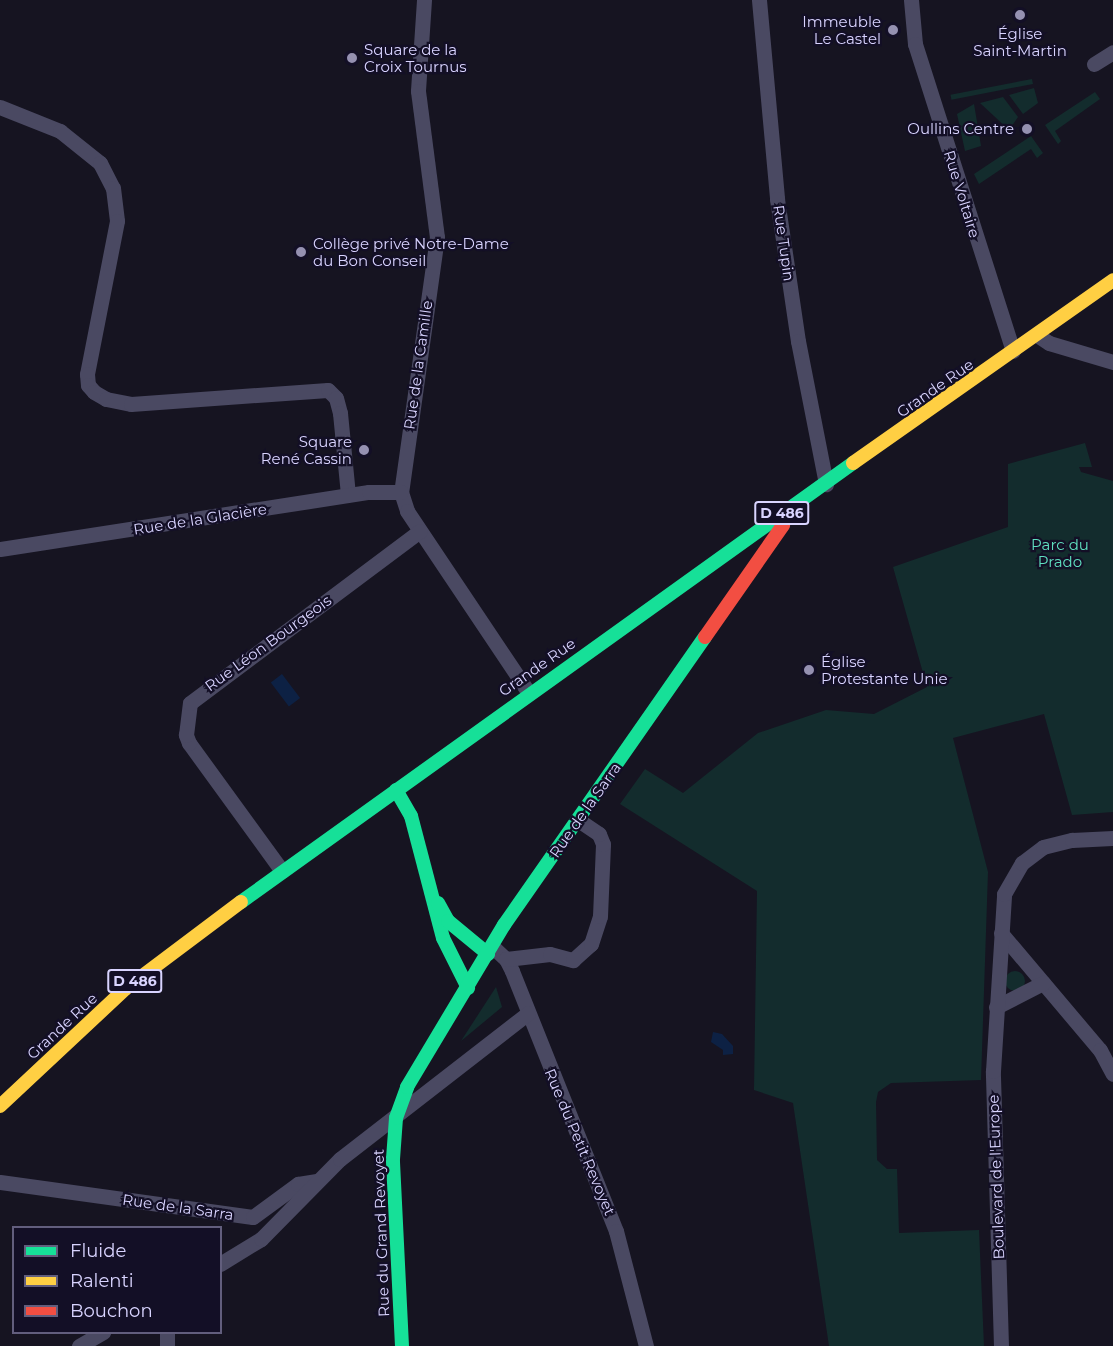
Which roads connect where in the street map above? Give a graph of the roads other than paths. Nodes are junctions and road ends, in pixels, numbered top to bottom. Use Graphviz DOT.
graph roads {
  1 [pos="424,0"];
  2 [pos="759,0"];
  3 [pos="911,0"];
  4 [pos="1113,52"];
  5 [pos="1094,64"];
  6 [pos="0,107"];
  7 [pos="1113,280"];
  8 [pos="1037,335"];
  9 [pos="1014,351"];
  10 [pos="1113,362"];
  11 [pos="826,484"];
  12 [pos="401,492"];
  13 [pos="346,496"];
  14 [pos="787,510"];
  15 [pos="420,531"];
  16 [pos="0,549"];
  17 [pos="529,693"];
  18 [pos="396,790"];
  19 [pos="578,820"];
  20 [pos="1113,837"];
  21 [pos="282,871"];
  22 [pos="432,892"];
  23 [pos="1001,933"];
  24 [pos="491,951"];
  25 [pos="506,959"];
  26 [pos="1043,983"];
  27 [pos="468,988"];
  28 [pos="996,1007"];
  29 [pos="528,1013"];
  30 [pos="1113,1074"];
  31 [pos="0,1106"];
  32 [pos="396,1118"];
  33 [pos="317,1180"];
  34 [pos="0,1182"];
  35 [pos="222,1263"];
  36 [pos="100,1334"];
  37 [pos="79,1346"];
  38 [pos="402,1346"];
  39 [pos="646,1346"];
  40 [pos="1001,1346"];
  1 -- 12 [label="street, Rue de la Camille"];
  2 -- 11 [label="street, Rue Tupin"];
  3 -- 9 [label="street, Rue Voltaire"];
  4 -- 5 [label="street"];
  6 -- 13 [label="street"];
  7 -- 8 [label="main road, Grande Rue / D 486"];
  8 -- 9 [label="main road, Grande Rue / D 486"];
  8 -- 10 [label="street"];
  9 -- 11 [label="main road, Grande Rue / D 486"];
  11 -- 14 [label="main road, Grande Rue / D 486"];
  12 -- 13 [label="street, Rue de la Glacière"];
  12 -- 15 [label="street"];
  13 -- 16 [label="street, Rue de la Glacière"];
  14 -- 17 [label="main road, Grande Rue / D 486"];
  14 -- 19 [label="main road, Rue de la Sarra"];
  15 -- 17 [label="street"];
  15 -- 21 [label="street, Rue Léon Bourgeois"];
  17 -- 18 [label="main road, Grande Rue / D 486"];
  18 -- 21 [label="main road, Grande Rue / D 486"];
  18 -- 22 [label="main road"];
  19 -- 24 [label="main road, Rue de la Sarra"];
  19 -- 25 [label="street"];
  20 -- 23 [label="street, Boulevard de l'Europe"];
  21 -- 31 [label="main road, Grande Rue / D 486"];
  22 -- 24 [label="main road"];
  22 -- 27 [label="main road"];
  23 -- 26 [label="street"];
  23 -- 28 [label="street, Boulevard de l'Europe"];
  24 -- 25 [label="street, Rue du Petit Revoyet"];
  24 -- 27 [label="main road, Rue de la Sarra"];
  25 -- 29 [label="street, Rue du Petit Revoyet"];
  26 -- 28 [label="street"];
  26 -- 30 [label="street"];
  27 -- 32 [label="main road, Rue de la Sarra"];
  28 -- 40 [label="street, Boulevard de l'Europe"];
  29 -- 32 [label="street, Rue de la Sarra"];
  29 -- 39 [label="street, Rue du Petit Revoyet"];
  32 -- 33 [label="street, Rue de la Sarra"];
  32 -- 38 [label="main road, Rue du Grand Revoyet"];
  33 -- 34 [label="street, Rue de la Sarra"];
  33 -- 35 [label="street"];
  36 -- 37 [label="street"];
}
